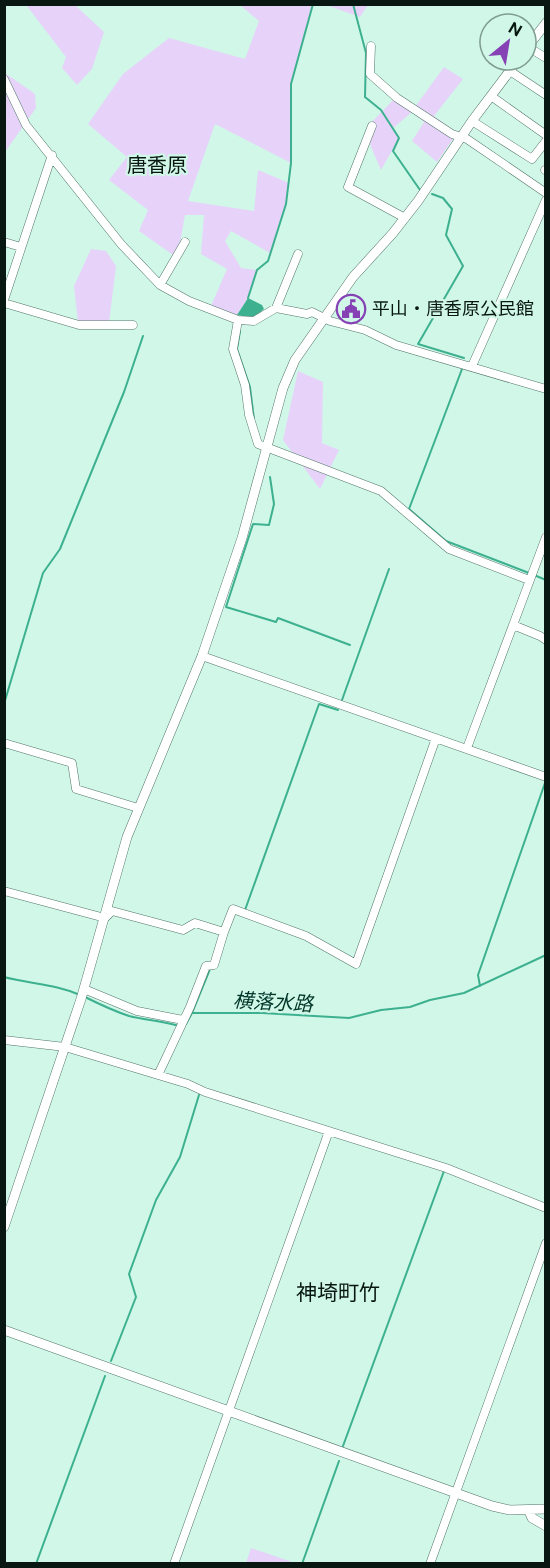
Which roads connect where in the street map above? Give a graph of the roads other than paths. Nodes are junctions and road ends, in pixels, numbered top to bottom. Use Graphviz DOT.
graph roads {
  1 [pos="371,46"];
  2 [pos="509,72"];
  3 [pos="512,72"];
  4 [pos="4,79"];
  5 [pos="546,95"];
  6 [pos="491,96"];
  7 [pos="472,121"];
  8 [pos="372,126"];
  9 [pos="546,135"];
  10 [pos="461,137"];
  11 [pos="546,141"];
  12 [pos="52,155"];
  13 [pos="546,193"];
  14 [pos="546,200"];
  15 [pos="405,218"];
  16 [pos="4,242"];
  17 [pos="185,242"];
  18 [pos="21,247"];
  19 [pos="298,254"];
  20 [pos="160,285"];
  21 [pos="4,301"];
  22 [pos="276,308"];
  23 [pos="323,318"];
  24 [pos="238,320"];
  25 [pos="133,326"];
  26 [pos="472,366"];
  27 [pos="546,389"];
  28 [pos="268,448"];
  29 [pos="546,537"];
  30 [pos="529,580"];
  31 [pos="513,625"];
  32 [pos="546,640"];
  33 [pos="202,656"];
  34 [pos="436,738"];
  35 [pos="4,743"];
  36 [pos="467,748"];
  37 [pos="543,776"];
  38 [pos="138,808"];
  39 [pos="4,891"];
  40 [pos="105,918"];
  41 [pos="224,932"];
  42 [pos="83,994"];
  43 [pos="181,1025"];
  44 [pos="4,1040"];
  45 [pos="65,1047"];
  46 [pos="158,1075"];
  47 [pos="329,1131"];
  48 [pos="546,1208"];
  49 [pos="4,1227"];
  50 [pos="546,1243"];
  51 [pos="4,1330"];
  52 [pos="228,1410"];
  53 [pos="456,1493"];
  54 [pos="546,1509"];
  55 [pos="529,1511"];
  56 [pos="546,1526"];
  57 [pos="174,1563"];
  58 [pos="430,1563"];
  1 -- 10 [label="street"];
  2 -- 6 [label="street"];
  3 -- 5 [label="street"];
  4 -- 12 [label="street"];
  6 -- 7 [label="street"];
  6 -- 9 [label="street"];
  7 -- 10 [label="street"];
  7 -- 11 [label="street"];
  8 -- 15 [label="street"];
  10 -- 13 [label="street"];
  10 -- 15 [label="street"];
  12 -- 18 [label="street"];
  12 -- 20 [label="street"];
  14 -- 26 [label="street"];
  15 -- 23 [label="street"];
  16 -- 18 [label="street"];
  17 -- 20 [label="street"];
  18 -- 21 [label="street"];
  19 -- 22 [label="street"];
  20 -- 24 [label="street"];
  21 -- 25 [label="street"];
  22 -- 23 [label="street"];
  22 -- 24 [label="street"];
  23 -- 26 [label="street"];
  23 -- 28 [label="street"];
  24 -- 28 [label="street"];
  26 -- 27 [label="street"];
  28 -- 30 [label="street"];
  28 -- 33 [label="street"];
  29 -- 30 [label="street"];
  30 -- 31 [label="street"];
  31 -- 32 [label="street"];
  31 -- 36 [label="street"];
  33 -- 34 [label="street"];
  33 -- 38 [label="street"];
  34 -- 36 [label="street"];
  34 -- 41 [label="street"];
  35 -- 38 [label="street"];
  36 -- 37 [label="street"];
  38 -- 40 [label="street"];
  39 -- 40 [label="street"];
  40 -- 41 [label="street"];
  40 -- 42 [label="street"];
  41 -- 43 [label="street"];
  42 -- 43 [label="street"];
  42 -- 45 [label="street"];
  43 -- 46 [label="street"];
  44 -- 45 [label="street"];
  45 -- 46 [label="street"];
  45 -- 49 [label="street"];
  46 -- 47 [label="street"];
  47 -- 48 [label="street"];
  47 -- 52 [label="street"];
  50 -- 53 [label="street"];
  51 -- 52 [label="street"];
  52 -- 53 [label="street"];
  52 -- 57 [label="street"];
  53 -- 55 [label="street"];
  53 -- 58 [label="street"];
  54 -- 55 [label="street"];
  55 -- 56 [label="street"];
}
